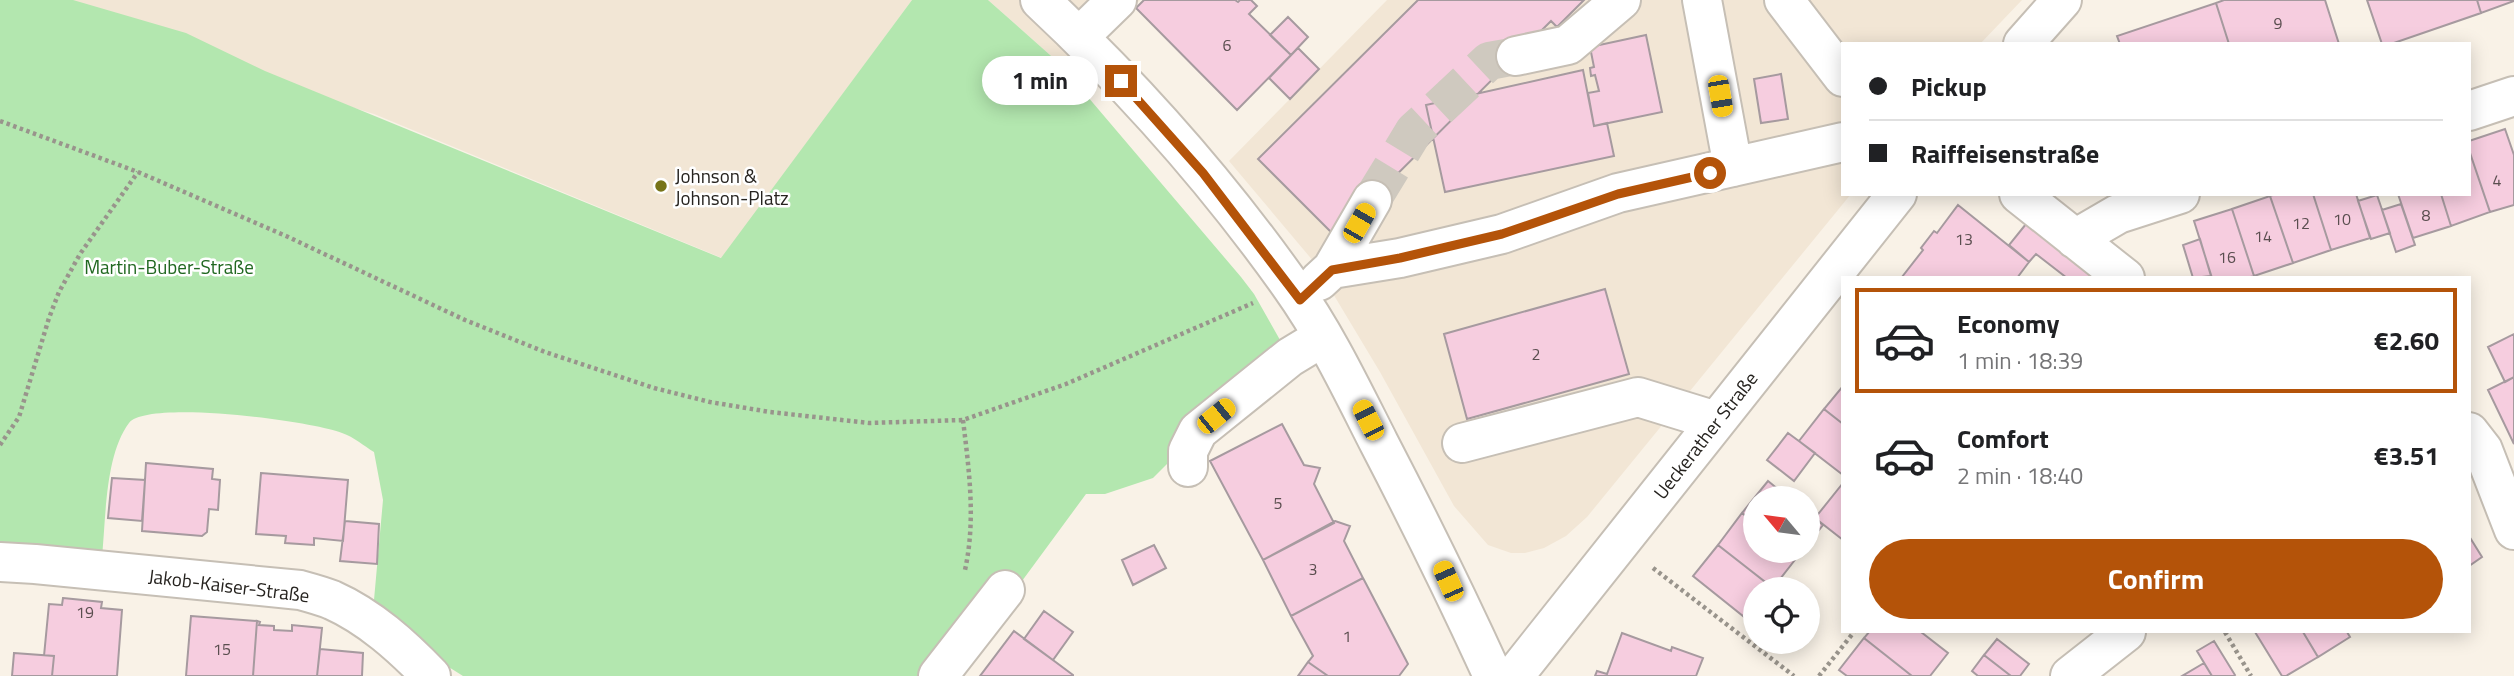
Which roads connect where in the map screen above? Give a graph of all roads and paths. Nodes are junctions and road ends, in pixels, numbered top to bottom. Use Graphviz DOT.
graph roads {
  1 [pos="1040,0"];
  2 [pos="1117,0"];
  3 [pos="1621,0"];
  4 [pos="1703,0"];
  5 [pos="1784,0"];
  6 [pos="2063,0"];
  7 [pos="1079,37"];
  8 [pos="2024,42"];
  9 [pos="1517,56"];
  10 [pos="1841,74"];
  11 [pos="2514,96"];
  12 [pos="2471,110"];
  13 [pos="0,121"];
  14 [pos="1841,142"];
  15 [pos="1733,167"];
  16 [pos="138,172"];
  17 [pos="1895,196"];
  18 [pos="2021,196"];
  19 [pos="2174,196"];
  20 [pos="1372,200"];
  21 [pos="2074,239"];
  22 [pos="1332,270"];
  23 [pos="2122,276"];
  24 [pos="1296,293"];
  25 [pos="1323,337"];
  26 [pos="963,420"];
  27 [pos="1716,421"];
  28 [pos="2471,435"];
  29 [pos="1462,443"];
  30 [pos="0,445"];
  31 [pos="1188,467"];
  32 [pos="2514,530"];
  33 [pos="1620,543"];
  34 [pos="0,562"];
  35 [pos="963,580"];
  36 [pos="1005,590"];
  37 [pos="1853,633"];
  38 [pos="2125,633"];
  39 [pos="2226,633"];
  40 [pos="431,676"];
  41 [pos="938,676"];
  42 [pos="1493,676"];
  43 [pos="1514,676"];
  44 [pos="1794,676"];
  45 [pos="1819,676"];
  46 [pos="2070,676"];
  47 [pos="2251,676"];
  1 -- 7 [label="street"];
  2 -- 7 [label="street"];
  3 -- 9 [label="street"];
  4 -- 15 [label="street"];
  5 -- 10 [label="street"];
  6 -- 8 [label="street"];
  7 -- 24 [label="street"];
  11 -- 12 [label="street"];
  13 -- 16 [label="path"];
  14 -- 15 [label="street"];
  15 -- 22 [label="street"];
  16 -- 26 [label="path"];
  16 -- 30 [label="path"];
  17 -- 27 [label="street, Ueckerather Straße"];
  18 -- 21 [label="street"];
  19 -- 21 [label="street"];
  20 -- 22 [label="street"];
  21 -- 23 [label="street"];
  22 -- 24 [label="street"];
  24 -- 25 [label="street"];
  24 -- 26 [label="path"];
  25 -- 31 [label="street"];
  25 -- 42 [label="street"];
  26 -- 35 [label="path"];
  27 -- 29 [label="street"];
  27 -- 33 [label="street, Ueckerather Straße"];
  28 -- 32 [label="street"];
  33 -- 43 [label="street, Ueckerather Straße"];
  33 -- 44 [label="path"];
  34 -- 40 [label="street, Jakob-Kaiser-Straße"];
  36 -- 41 [label="street"];
  37 -- 45 [label="path"];
  38 -- 46 [label="street"];
  39 -- 47 [label="path"];
}
